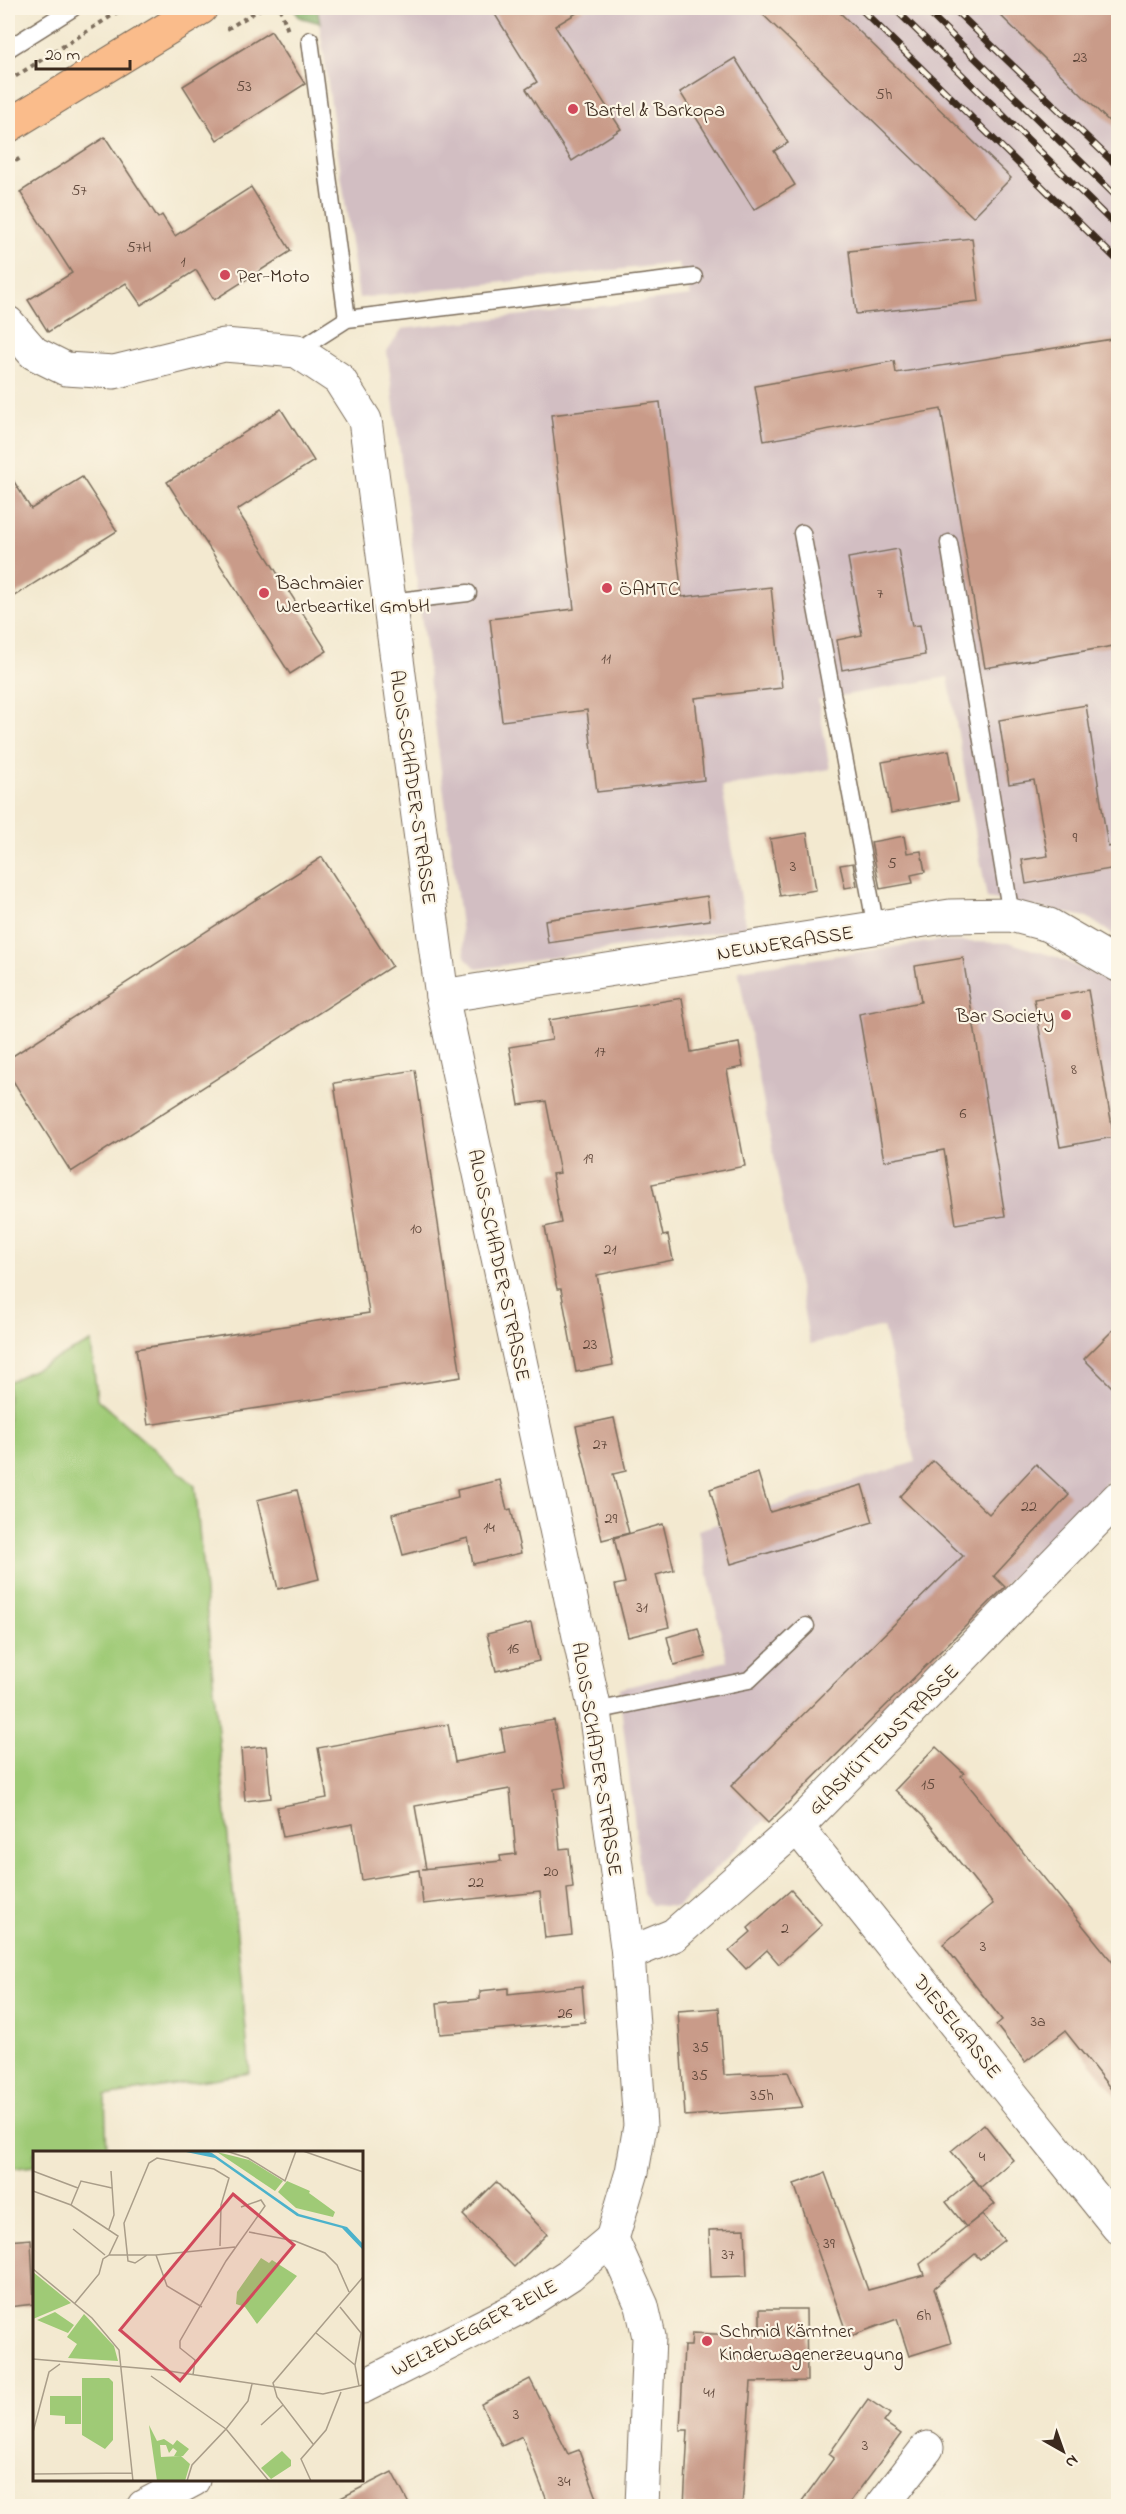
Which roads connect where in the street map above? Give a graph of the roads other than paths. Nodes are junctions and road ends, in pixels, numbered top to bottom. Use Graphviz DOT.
graph roads {
  1 [pos="73,8"];
  2 [pos="201,8"];
  3 [pos="310,40"];
  4 [pos="8,49"];
  5 [pos="8,126"];
  6 [pos="694,277"];
  7 [pos="347,319"];
  8 [pos="8,323"];
  9 [pos="297,351"];
  10 [pos="802,533"];
  11 [pos="948,543"];
  12 [pos="468,593"];
  13 [pos="389,602"];
  14 [pos="1011,915"];
  15 [pos="876,928"];
  16 [pos="1119,965"];
  17 [pos="442,996"];
  18 [pos="1119,1498"];
  19 [pos="806,1626"];
  20 [pos="595,1711"];
  21 [pos="797,1827"];
  22 [pos="628,1954"];
  23 [pos="1119,2227"];
  24 [pos="612,2239"];
  25 [pos="363,2386"];
  26 [pos="927,2448"];
  27 [pos="191,2481"];
  28 [pos="144,2506"];
  29 [pos="642,2506"];
  30 [pos="882,2506"];
  1 -- 4 [label="lane"];
  2 -- 5 [label="main road"];
  3 -- 7 [label="lane"];
  6 -- 7 [label="lane"];
  7 -- 9 [label="lane"];
  8 -- 9 [label="street, ALOIS-SCHADER-STRASSE"];
  9 -- 13 [label="street, ALOIS-SCHADER-STRASSE"];
  10 -- 15 [label="lane"];
  11 -- 14 [label="lane"];
  12 -- 13 [label="lane"];
  13 -- 17 [label="street, ALOIS-SCHADER-STRASSE"];
  14 -- 15 [label="street, NEUNERGASSE"];
  14 -- 16 [label="street, NEUNERGASSE"];
  15 -- 17 [label="street, NEUNERGASSE"];
  17 -- 20 [label="street, ALOIS-SCHADER-STRASSE"];
  18 -- 21 [label="street, GLASHÜTTENSTRASSE"];
  19 -- 20 [label="lane"];
  20 -- 22 [label="street, ALOIS-SCHADER-STRASSE"];
  21 -- 22 [label="street, GLASHÜTTENSTRASSE"];
  21 -- 23 [label="street, DIESELGASSE"];
  22 -- 24 [label="street, ALOIS-SCHADER-STRASSE"];
  24 -- 25 [label="street, WELZENEGGER ZEILE"];
  24 -- 29 [label="street"];
  26 -- 30 [label="street"];
  27 -- 28 [label="street"];
}
